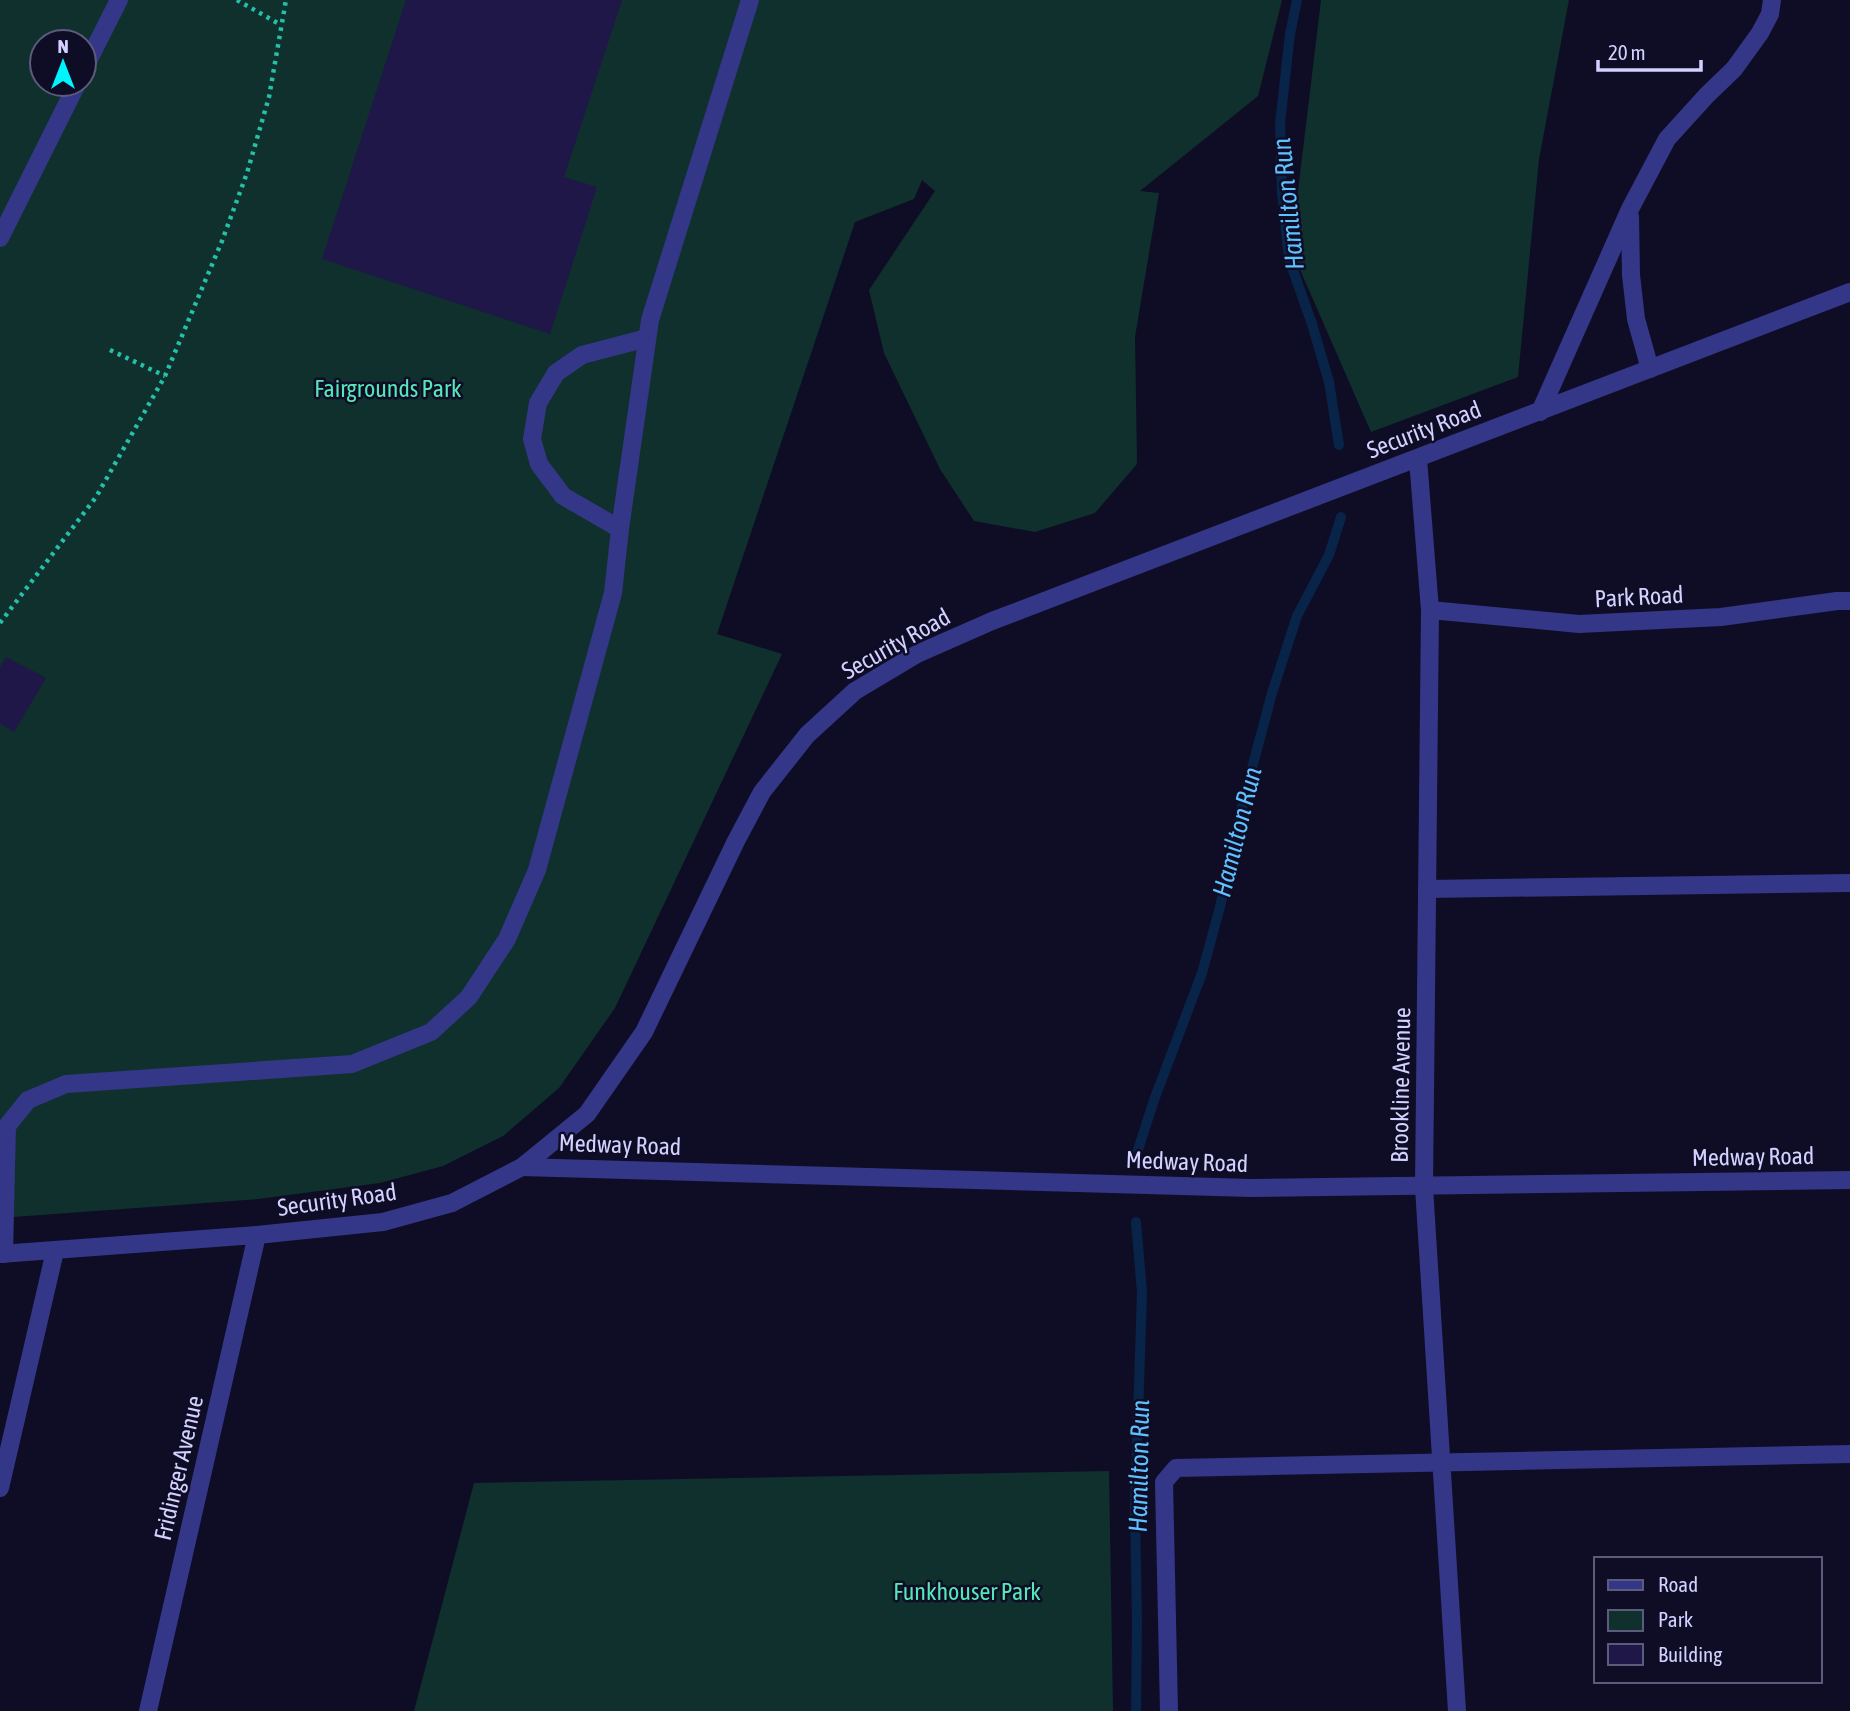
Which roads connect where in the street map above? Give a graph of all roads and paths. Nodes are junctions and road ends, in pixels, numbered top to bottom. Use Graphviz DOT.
graph roads {
  1 [pos="118,0"];
  2 [pos="237,0"];
  3 [pos="286,0"];
  4 [pos="750,0"];
  5 [pos="1772,0"];
  6 [pos="281,25"];
  7 [pos="98,41"];
  8 [pos="70,98"];
  9 [pos="1629,209"];
  10 [pos="0,238"];
  11 [pos="1850,292"];
  12 [pos="647,338"];
  13 [pos="110,350"];
  14 [pos="1650,369"];
  15 [pos="165,376"];
  16 [pos="1540,412"];
  17 [pos="1418,459"];
  18 [pos="620,529"];
  19 [pos="1850,601"];
  20 [pos="1430,610"];
  21 [pos="0,623"];
  22 [pos="1850,883"];
  23 [pos="1427,889"];
  24 [pos="522,1167"];
  25 [pos="1850,1180"];
  26 [pos="1424,1187"];
  27 [pos="257,1235"];
  28 [pos="55,1251"];
  29 [pos="2,1254"];
  30 [pos="1850,1454"];
  31 [pos="1441,1464"];
  32 [pos="0,1488"];
  33 [pos="148,1711"];
  34 [pos="1169,1711"];
  35 [pos="1457,1711"];
  1 -- 7 [label="street"];
  2 -- 6 [label="path"];
  3 -- 6 [label="path"];
  4 -- 12 [label="street"];
  5 -- 9 [label="street"];
  6 -- 15 [label="path"];
  8 -- 10 [label="street"];
  9 -- 14 [label="street"];
  9 -- 16 [label="street"];
  11 -- 14 [label="street, Security Road"];
  12 -- 18 [label="street"];
  12 -- 18 [label="street"];
  13 -- 15 [label="path"];
  14 -- 16 [label="street, Security Road"];
  15 -- 21 [label="path"];
  16 -- 17 [label="street, Security Road"];
  17 -- 20 [label="street, Brookline Avenue"];
  17 -- 24 [label="street, Security Road"];
  18 -- 29 [label="street"];
  19 -- 20 [label="street, Park Road"];
  20 -- 23 [label="street, Brookline Avenue"];
  22 -- 23 [label="street"];
  23 -- 26 [label="street, Brookline Avenue"];
  24 -- 26 [label="street, Medway Road"];
  24 -- 27 [label="street, Security Road"];
  25 -- 26 [label="street, Medway Road"];
  26 -- 31 [label="street, Brookline Avenue"];
  27 -- 28 [label="street, Security Road"];
  27 -- 33 [label="street, Fridinger Avenue"];
  28 -- 29 [label="street, Security Road"];
  28 -- 32 [label="street"];
  30 -- 31 [label="street"];
  31 -- 34 [label="street"];
  31 -- 35 [label="street, Brookline Avenue"];
}
